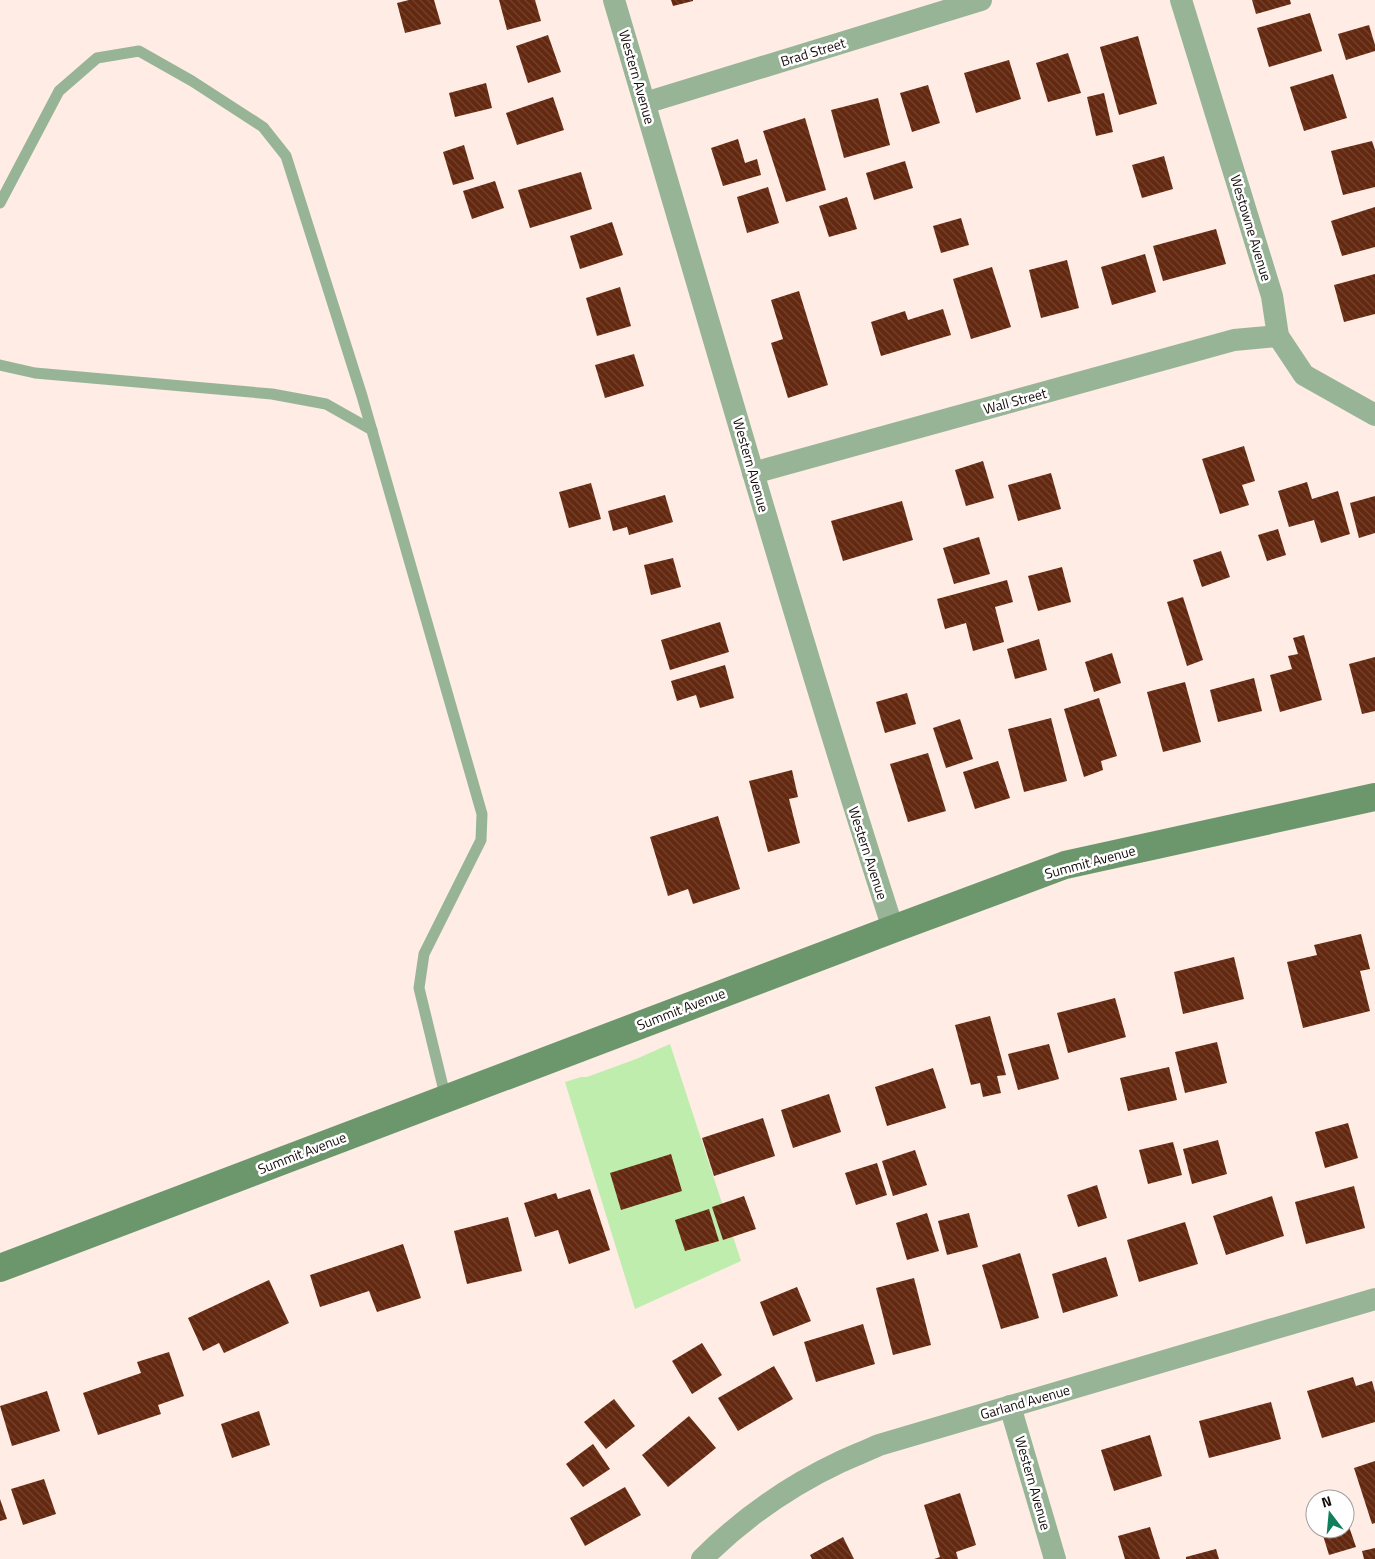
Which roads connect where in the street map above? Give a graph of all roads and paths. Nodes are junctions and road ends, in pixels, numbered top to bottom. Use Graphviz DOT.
graph roads {
  1 [pos="614,0"];
  2 [pos="981,0"];
  3 [pos="1181,0"];
  4 [pos="645,103"];
  5 [pos="0,202"];
  6 [pos="1278,336"];
  7 [pos="0,365"];
  8 [pos="1375,414"];
  9 [pos="372,430"];
  10 [pos="753,473"];
  11 [pos="1375,797"];
  12 [pos="893,929"];
  13 [pos="446,1099"];
  14 [pos="0,1268"];
  15 [pos="1375,1299"];
  16 [pos="1010,1406"];
  17 [pos="702,1559"];
  18 [pos="1055,1559"];
  1 -- 4 [label="street, Western Avenue"];
  2 -- 4 [label="street, Brad Street"];
  3 -- 6 [label="street, Westowne Avenue"];
  4 -- 10 [label="street, Western Avenue"];
  5 -- 9 [label="lane"];
  6 -- 8 [label="street, Westowne Avenue"];
  6 -- 10 [label="street, Wall Street"];
  7 -- 9 [label="lane"];
  9 -- 13 [label="lane"];
  10 -- 12 [label="street, Western Avenue"];
  11 -- 12 [label="main road, Summit Avenue"];
  12 -- 13 [label="main road, Summit Avenue"];
  13 -- 14 [label="main road, Summit Avenue"];
  15 -- 16 [label="street, Garland Avenue"];
  16 -- 17 [label="street, Garland Avenue"];
  16 -- 18 [label="street, Western Avenue"];
}
